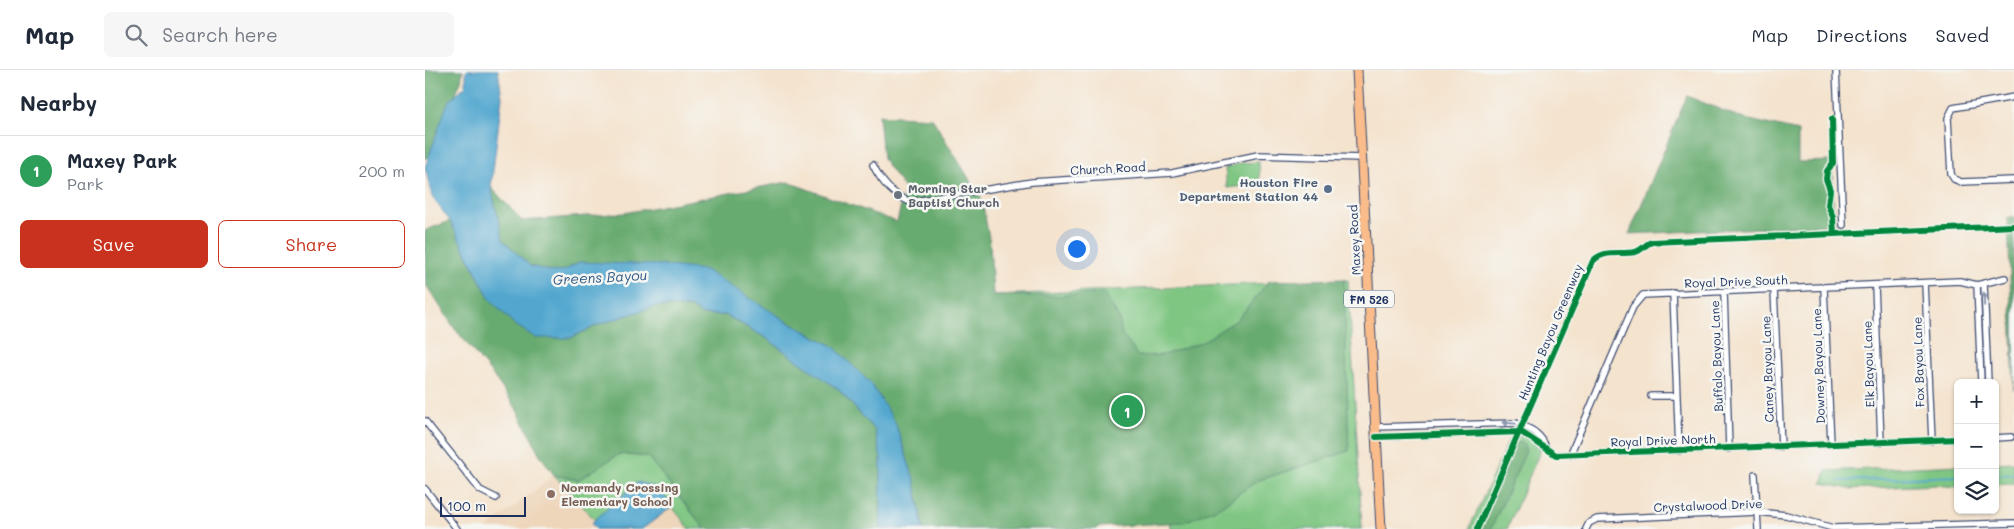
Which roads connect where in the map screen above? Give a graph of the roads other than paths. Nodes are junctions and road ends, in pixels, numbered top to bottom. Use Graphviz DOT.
graph roads {
  1 [pos="1357,70"];
  2 [pos="1836,70"];
  3 [pos="2014,97"];
  4 [pos="1362,158"];
  5 [pos="873,165"];
  6 [pos="2014,180"];
  7 [pos="1843,226"];
  8 [pos="2005,278"];
  9 [pos="1925,283"];
  10 [pos="1984,283"];
  11 [pos="1977,285"];
  12 [pos="1875,286"];
  13 [pos="1824,288"];
  14 [pos="1774,290"];
  15 [pos="1724,292"];
  16 [pos="1673,293"];
  17 [pos="1982,324"];
  18 [pos="1980,360"];
  19 [pos="1987,360"];
  20 [pos="1981,379"];
  21 [pos="1988,379"];
  22 [pos="1651,396"];
  23 [pos="1676,396"];
  24 [pos="425,421"];
  25 [pos="1444,424"];
  26 [pos="1375,427"];
  27 [pos="1445,434"];
  28 [pos="1376,437"];
  29 [pos="2011,437"];
  30 [pos="1999,438"];
  31 [pos="1954,439"];
  32 [pos="1932,440"];
  33 [pos="1881,443"];
  34 [pos="1831,444"];
  35 [pos="1781,447"];
  36 [pos="1546,448"];
  37 [pos="1729,449"];
  38 [pos="1679,450"];
  39 [pos="1570,455"];
  40 [pos="1755,475"];
  41 [pos="425,489"];
  42 [pos="496,498"];
  43 [pos="1757,512"];
  44 [pos="2014,523"];
  45 [pos="1906,527"];
  46 [pos="1982,527"];
  47 [pos="1833,528"];
  48 [pos="457,529"];
  49 [pos="1381,529"];
  50 [pos="1586,529"];
  51 [pos="1758,529"];
  1 -- 4 [label="main road, Maxey Road / FM 526"];
  2 -- 7 [label="street"];
  3 -- 6 [label="street"];
  4 -- 5 [label="street, Church Road"];
  4 -- 26 [label="main road, Maxey Road / FM 526"];
  8 -- 10 [label="street, Royal Drive South"];
  9 -- 11 [label="street, Royal Drive South"];
  9 -- 12 [label="street, Royal Drive South"];
  9 -- 32 [label="street, Fox Bayou Lane"];
  10 -- 11 [label="street, Royal Drive South"];
  17 -- 10 [label="street, one-way"];
  11 -- 17 [label="street"];
  12 -- 13 [label="street, Royal Drive South"];
  12 -- 33 [label="street, Elk Bayou Lane"];
  13 -- 14 [label="street, Royal Drive South"];
  13 -- 34 [label="street, Downey Bayou Lane"];
  14 -- 15 [label="street, Royal Drive South"];
  14 -- 35 [label="street, Caney Bayou Lane"];
  15 -- 16 [label="street, Royal Drive South"];
  15 -- 37 [label="street, Buffalo Bayou Lane"];
  16 -- 23 [label="street"];
  16 -- 39 [label="street, Royal Drive South"];
  17 -- 18 [label="street"];
  17 -- 19 [label="street"];
  18 -- 19 [label="street"];
  18 -- 20 [label="street"];
  19 -- 21 [label="street"];
  22 -- 23 [label="street"];
  23 -- 38 [label="street"];
  24 -- 42 [label="street"];
  25 -- 26 [label="street"];
  25 -- 27 [label="street"];
  36 -- 25 [label="street, one-way"];
  26 -- 28 [label="main road, Maxey Road / FM 526"];
  27 -- 28 [label="street, Royal Drive North"];
  27 -- 36 [label="street, Royal Drive North"];
  28 -- 49 [label="main road, Maxey Road / FM 526"];
  29 -- 30 [label="street"];
  31 -- 32 [label="street, Royal Drive North"];
  32 -- 33 [label="street, Royal Drive North"];
  33 -- 34 [label="street, Royal Drive North"];
  34 -- 35 [label="street, Royal Drive North"];
  35 -- 37 [label="street, Royal Drive North"];
  36 -- 39 [label="street, Royal Drive North"];
  37 -- 38 [label="street, Royal Drive North"];
  38 -- 39 [label="street, Royal Drive North"];
  40 -- 43 [label="street"];
  41 -- 48 [label="street"];
  43 -- 47 [label="street, Crystalwood Drive"];
  43 -- 50 [label="street, Crystalwood Drive"];
  43 -- 51 [label="street"];
  44 -- 46 [label="street, Crystalwood Drive"];
  45 -- 46 [label="street, Crystalwood Drive"];
  45 -- 47 [label="street, Crystalwood Drive"];
}
